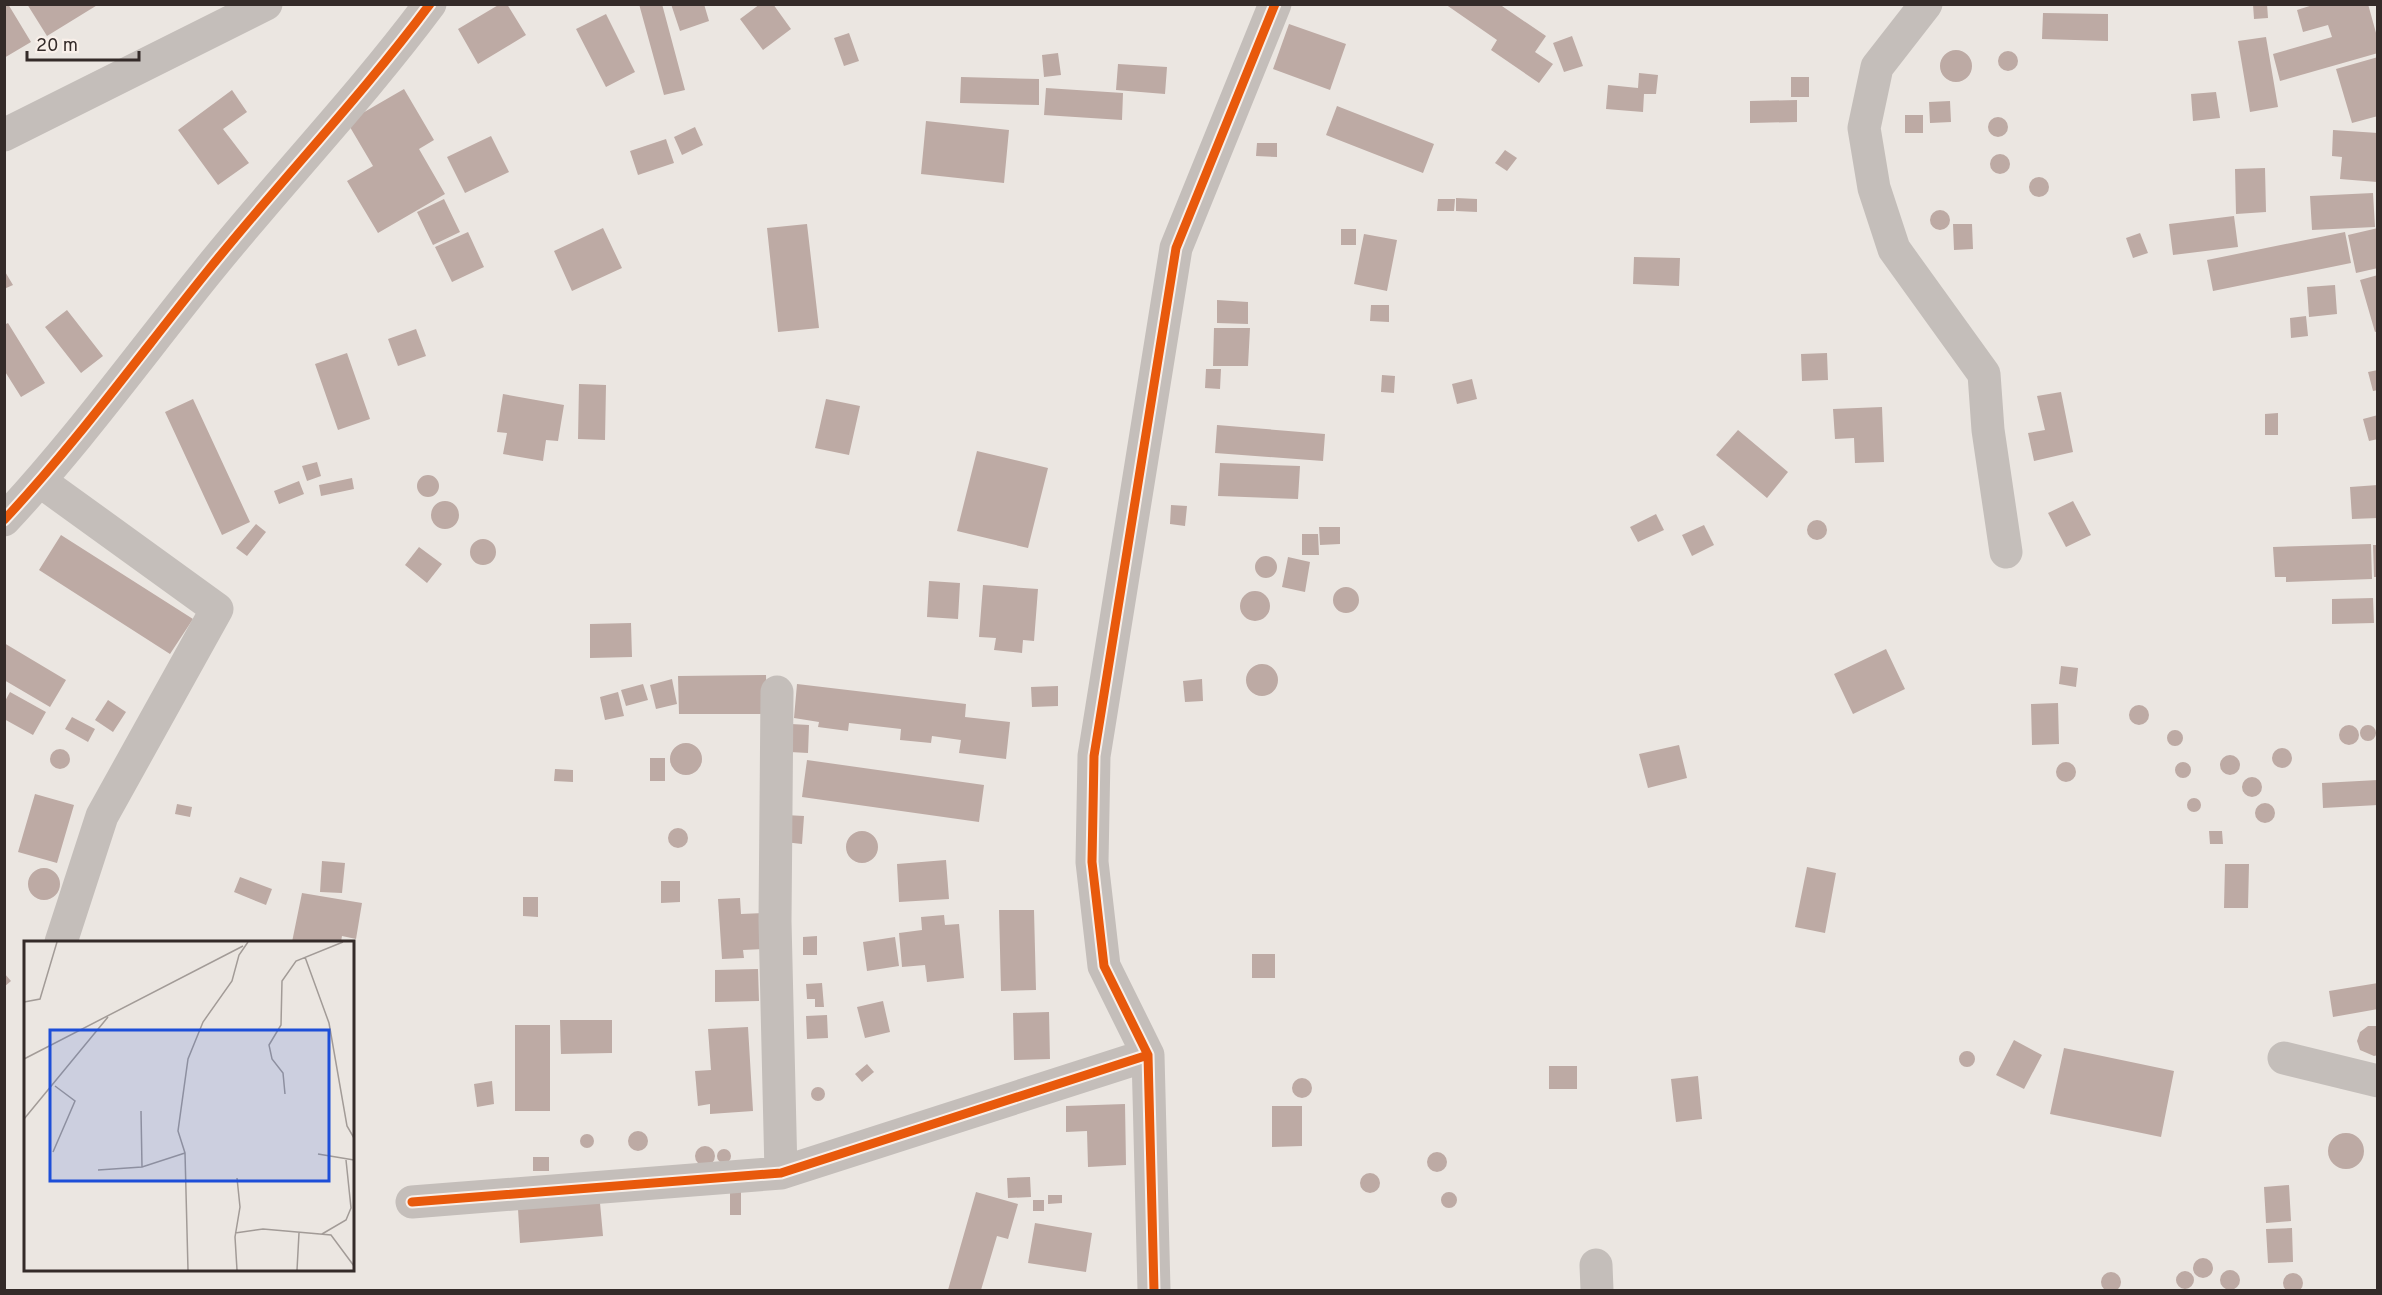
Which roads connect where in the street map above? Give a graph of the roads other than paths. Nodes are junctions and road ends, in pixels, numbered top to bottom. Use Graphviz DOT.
graph roads {
  1 [pos="266,4"];
  2 [pos="430,4"];
  3 [pos="1275,4"];
  4 [pos="1926,4"];
  5 [pos="4,135"];
  6 [pos="40,481"];
  7 [pos="4,520"];
  8 [pos="2006,552"];
  9 [pos="777,692"];
  10 [pos="61,941"];
  11 [pos="1148,1055"];
  12 [pos="2284,1058"];
  13 [pos="2378,1081"];
  14 [pos="781,1173"];
  15 [pos="412,1202"];
  16 [pos="1154,1290"];
  1 -- 5 [label="street"];
  2 -- 6 [label="street"];
  3 -- 11 [label="street"];
  4 -- 8 [label="street"];
  6 -- 7 [label="street"];
  6 -- 10 [label="street"];
  9 -- 14 [label="street"];
  11 -- 14 [label="street"];
  11 -- 16 [label="street"];
  12 -- 13 [label="street"];
  14 -- 15 [label="street"];
}
